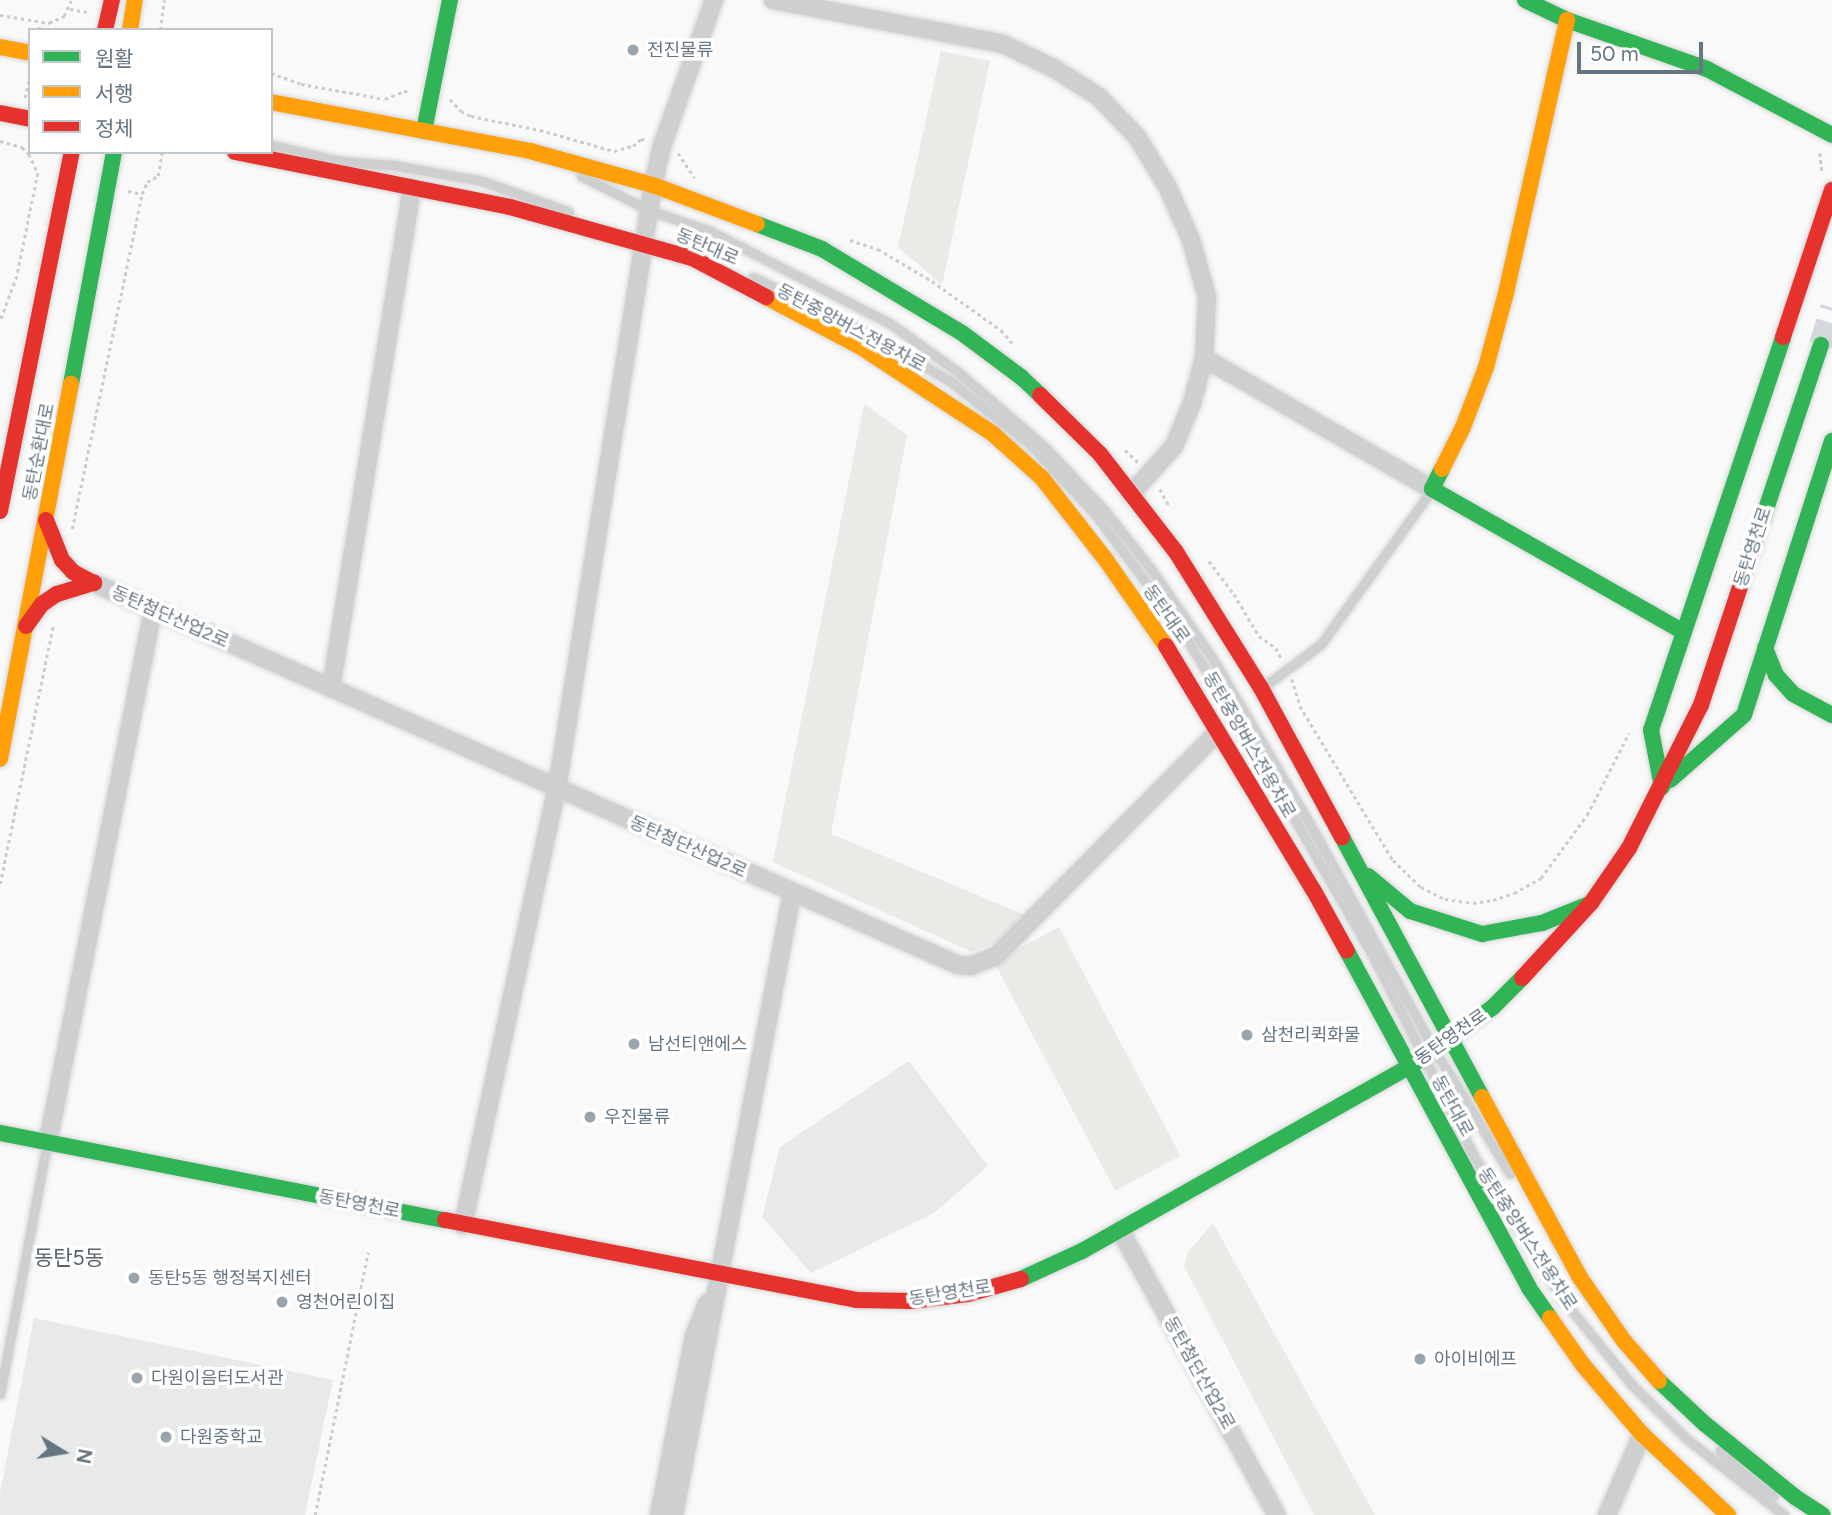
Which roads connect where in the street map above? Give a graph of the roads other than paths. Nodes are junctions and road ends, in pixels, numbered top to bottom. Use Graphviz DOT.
graph roads {
  1 [pos="112,0"];
  2 [pos="135,0"];
  3 [pos="450,0"];
  4 [pos="714,0"];
  5 [pos="773,0"];
  6 [pos="1525,0"];
  7 [pos="1567,20"];
  8 [pos="105,28"];
  9 [pos="130,28"];
  10 [pos="0,47"];
  11 [pos="28,53"];
  12 [pos="273,102"];
  13 [pos="0,113"];
  14 [pos="28,119"];
  15 [pos="424,131"];
  16 [pos="1829,133"];
  17 [pos="273,145"];
  18 [pos="1832,149"];
  19 [pos="530,151"];
  20 [pos="72,154"];
  21 [pos="114,154"];
  22 [pos="245,154"];
  23 [pos="653,185"];
  24 [pos="412,188"];
  25 [pos="1832,190"];
  26 [pos="649,210"];
  27 [pos="645,239"];
  28 [pos="736,269"];
  29 [pos="749,275"];
  30 [pos="1821,345"];
  31 [pos="1204,358"];
  32 [pos="1832,441"];
  33 [pos="1432,489"];
  34 [pos="1131,494"];
  35 [pos="0,511"];
  36 [pos="46,520"];
  37 [pos="94,583"];
  38 [pos="153,610"];
  39 [pos="26,626"];
  40 [pos="1682,631"];
  41 [pos="1765,648"];
  42 [pos="331,688"];
  43 [pos="1261,688"];
  44 [pos="1793,694"];
  45 [pos="1744,715"];
  46 [pos="1832,715"];
  47 [pos="1218,732"];
  48 [pos="0,759"];
  49 [pos="1662,787"];
  50 [pos="557,788"];
  51 [pos="1359,867"];
  52 [pos="792,893"];
  53 [pos="1591,903"];
  54 [pos="1450,1037"];
  55 [pos="1428,1052"];
  56 [pos="1409,1067"];
  57 [pos="0,1133"];
  58 [pos="48,1142"];
  59 [pos="463,1224"];
  60 [pos="1120,1230"];
  61 [pos="719,1275"];
  62 [pos="0,1394"];
  63 [pos="1642,1434"];
  64 [pos="659,1515"];
  65 [pos="674,1515"];
  66 [pos="1277,1515"];
  67 [pos="1607,1515"];
  68 [pos="1728,1515"];
  69 [pos="1784,1515"];
  70 [pos="1805,1515"];
  71 [pos="1823,1515"];
  1 -- 8 [label="street"];
  2 -- 9 [label="street"];
  3 -- 15 [label="street"];
  4 -- 23 [label="street"];
  5 -- 31 [label="street"];
  6 -- 7 [label="street"];
  7 -- 16 [label="street"];
  7 -- 33 [label="street"];
  10 -- 11 [label="street"];
  12 -- 15 [label="street"];
  13 -- 14 [label="street"];
  15 -- 19 [label="street"];
  16 -- 18 [label="street"];
  17 -- 27 [label="lane"];
  19 -- 23 [label="street"];
  19 -- 26 [label="lane"];
  20 -- 35 [label="street, 동탄순환대로"];
  21 -- 36 [label="street, 동탄순환대로"];
  22 -- 24 [label="street, 동탄대로"];
  23 -- 26 [label="street"];
  23 -- 34 [label="street"];
  24 -- 27 [label="street, 동탄대로"];
  24 -- 42 [label="street"];
  25 -- 40 [label="street"];
  26 -- 27 [label="street"];
  26 -- 55 [label="lane"];
  27 -- 28 [label="lane"];
  27 -- 47 [label="street, 동탄대로"];
  27 -- 50 [label="street"];
  29 -- 55 [label="lane, 동탄중앙버스전용차로"];
  30 -- 49 [label="street, 동탄영천로"];
  31 -- 33 [label="street"];
  31 -- 34 [label="street"];
  32 -- 41 [label="street"];
  33 -- 40 [label="street"];
  33 -- 43 [label="lane"];
  34 -- 43 [label="street"];
  36 -- 37 [label="street"];
  36 -- 39 [label="street, 동탄순환대로"];
  37 -- 38 [label="street, 동탄첨단산업2로"];
  37 -- 39 [label="street"];
  38 -- 42 [label="street, 동탄첨단산업2로"];
  38 -- 58 [label="street"];
  39 -- 48 [label="street, 동탄순환대로"];
  40 -- 49 [label="street"];
  41 -- 44 [label="street"];
  41 -- 45 [label="street"];
  42 -- 50 [label="street, 동탄첨단산업2로"];
  43 -- 51 [label="street"];
  44 -- 45 [label="street"];
  44 -- 46 [label="street"];
  45 -- 49 [label="street"];
  47 -- 52 [label="street, 동탄첨단산업2로"];
  47 -- 56 [label="street, 동탄대로"];
  49 -- 53 [label="street, 동탄영천로"];
  50 -- 52 [label="street, 동탄첨단산업2로"];
  50 -- 59 [label="street"];
  51 -- 53 [label="street"];
  51 -- 54 [label="street"];
  52 -- 61 [label="street"];
  53 -- 54 [label="street, 동탄영천로"];
  54 -- 55 [label="street, 동탄영천로"];
  54 -- 71 [label="street"];
  55 -- 56 [label="street, 동탄영천로"];
  55 -- 69 [label="lane, 동탄중앙버스전용차로"];
  55 -- 70 [label="lane"];
  56 -- 60 [label="street, 동탄영천로"];
  56 -- 63 [label="street, 동탄대로"];
  57 -- 58 [label="street, 동탄영천로"];
  58 -- 59 [label="street, 동탄영천로"];
  58 -- 62 [label="lane"];
  59 -- 61 [label="street, 동탄영천로"];
  60 -- 61 [label="street, 동탄영천로"];
  60 -- 66 [label="street, 동탄첨단산업2로"];
  61 -- 64 [label="street"];
  61 -- 65 [label="street"];
  63 -- 67 [label="street"];
  63 -- 68 [label="street, 동탄대로"];
}
